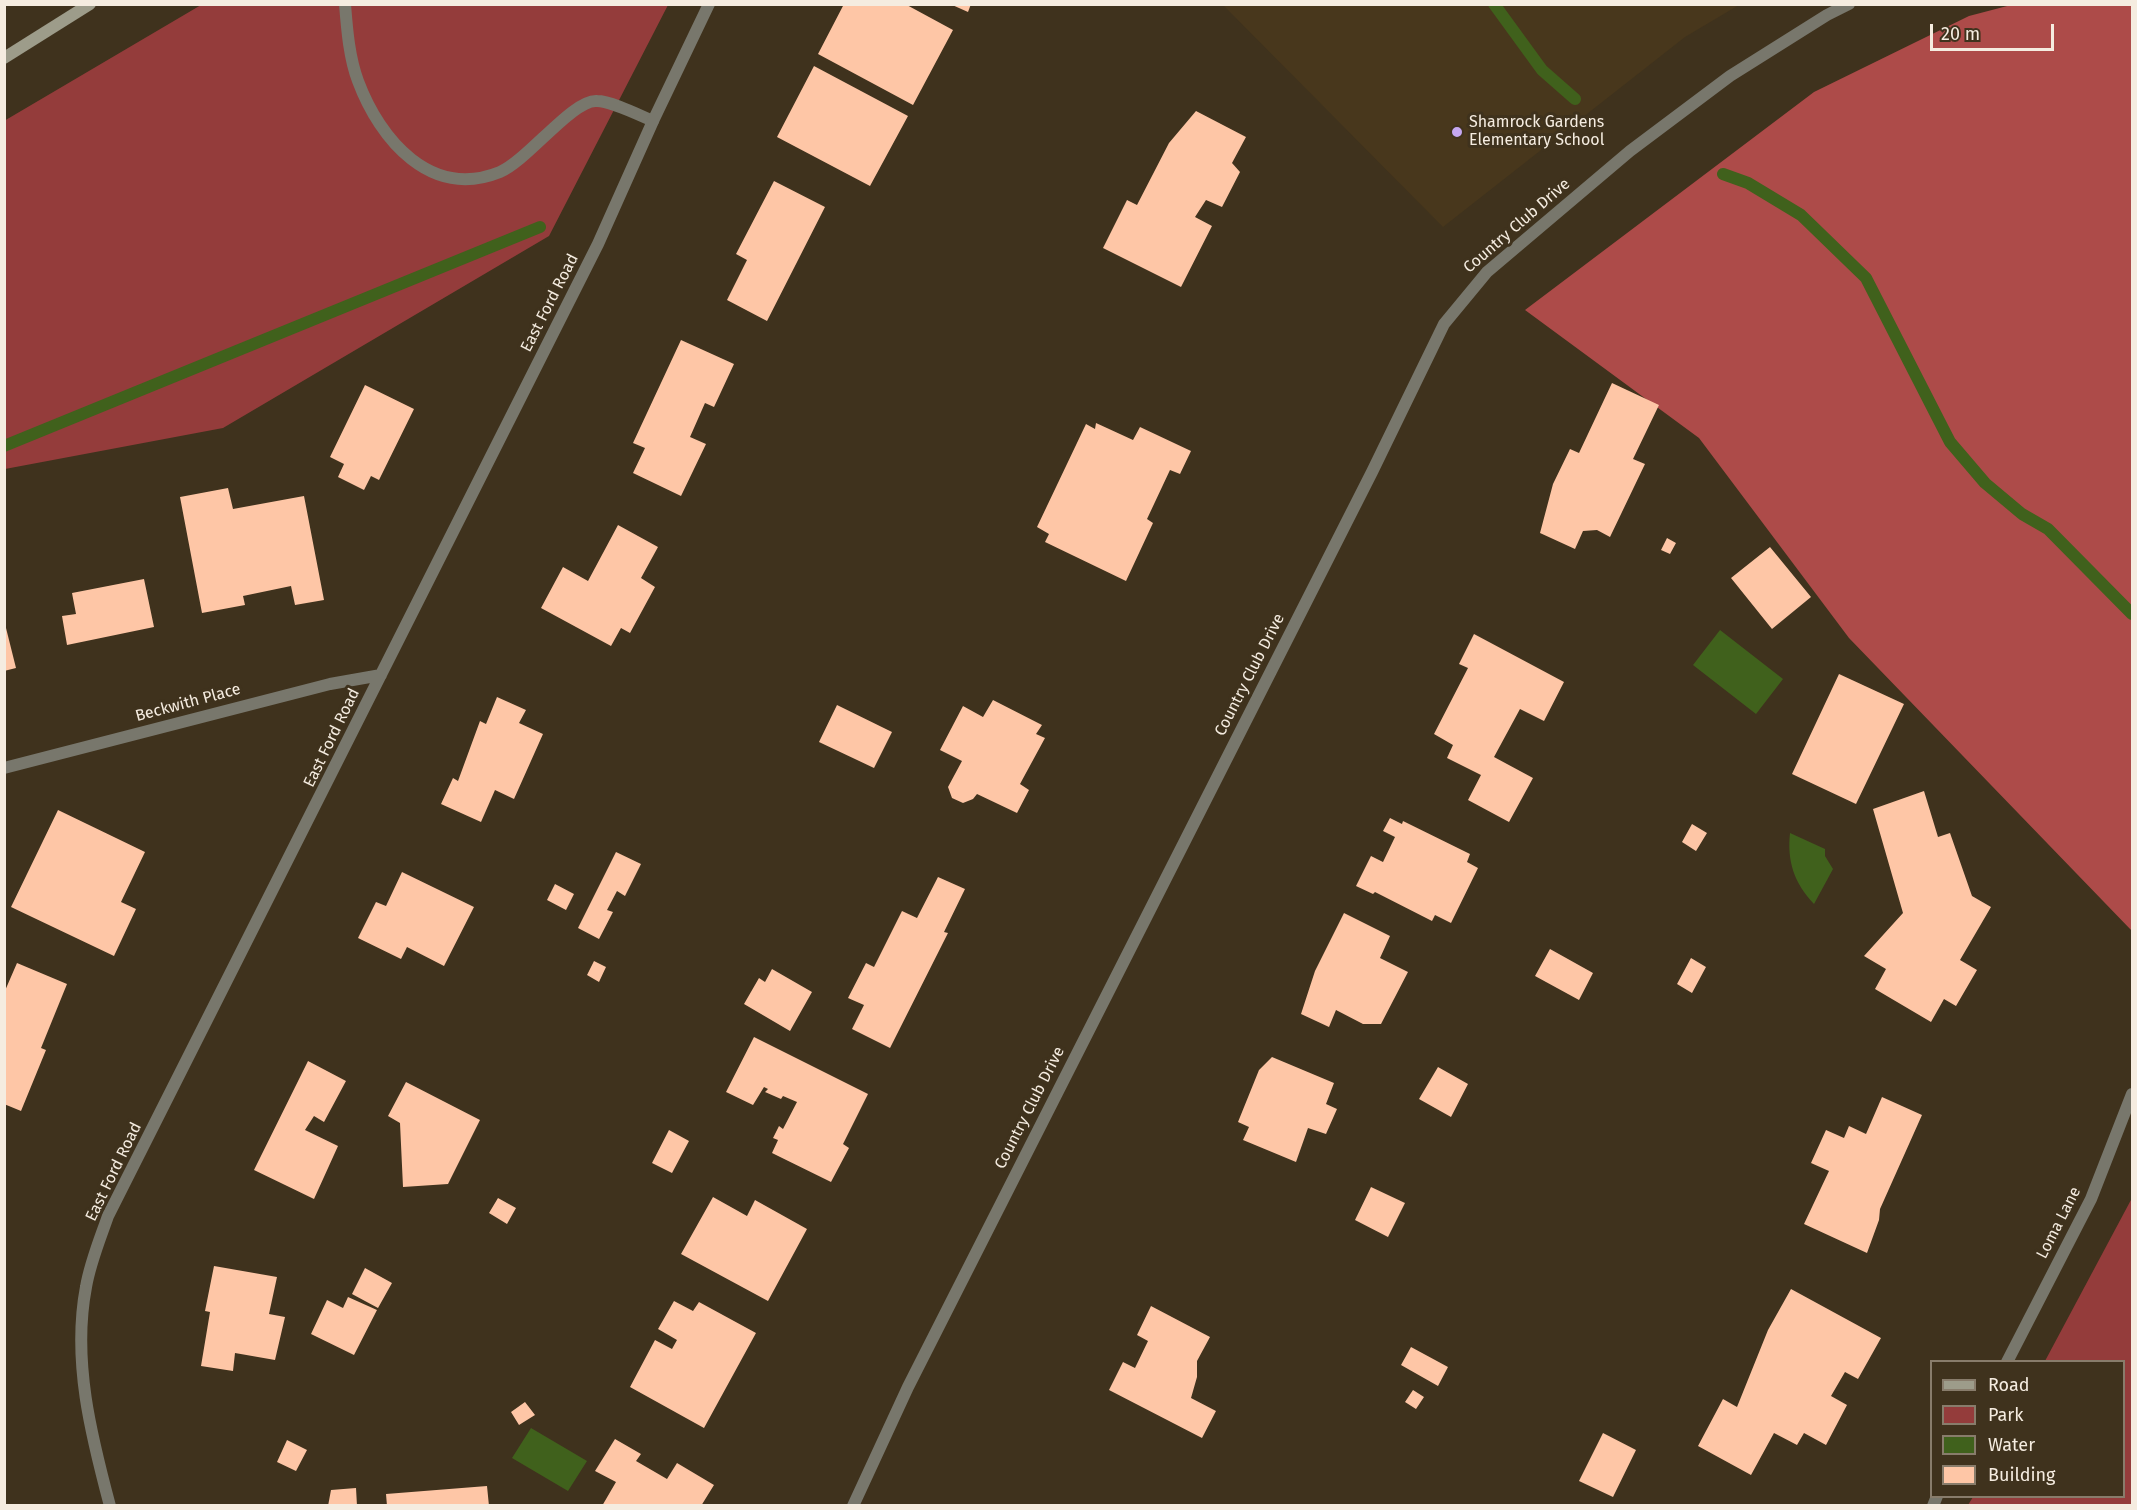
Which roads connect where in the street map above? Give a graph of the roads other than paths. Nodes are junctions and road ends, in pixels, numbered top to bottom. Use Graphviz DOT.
graph roads {
  1 [pos="90,4"];
  2 [pos="345,4"];
  3 [pos="709,4"];
  4 [pos="1849,4"];
  5 [pos="4,58"];
  6 [pos="653,121"];
  7 [pos="381,675"];
  8 [pos="4,768"];
  9 [pos="2133,1095"];
  10 [pos="2008,1360"];
  11 [pos="110,1506"];
  12 [pos="853,1506"];
  1 -- 5 [label="street"];
  2 -- 6 [label="street"];
  3 -- 6 [label="street, East Ford Road"];
  4 -- 12 [label="street, Country Club Drive"];
  6 -- 7 [label="street, East Ford Road"];
  7 -- 8 [label="street, Beckwith Place"];
  7 -- 11 [label="street, East Ford Road"];
  9 -- 10 [label="street, Loma Lane"];
}
